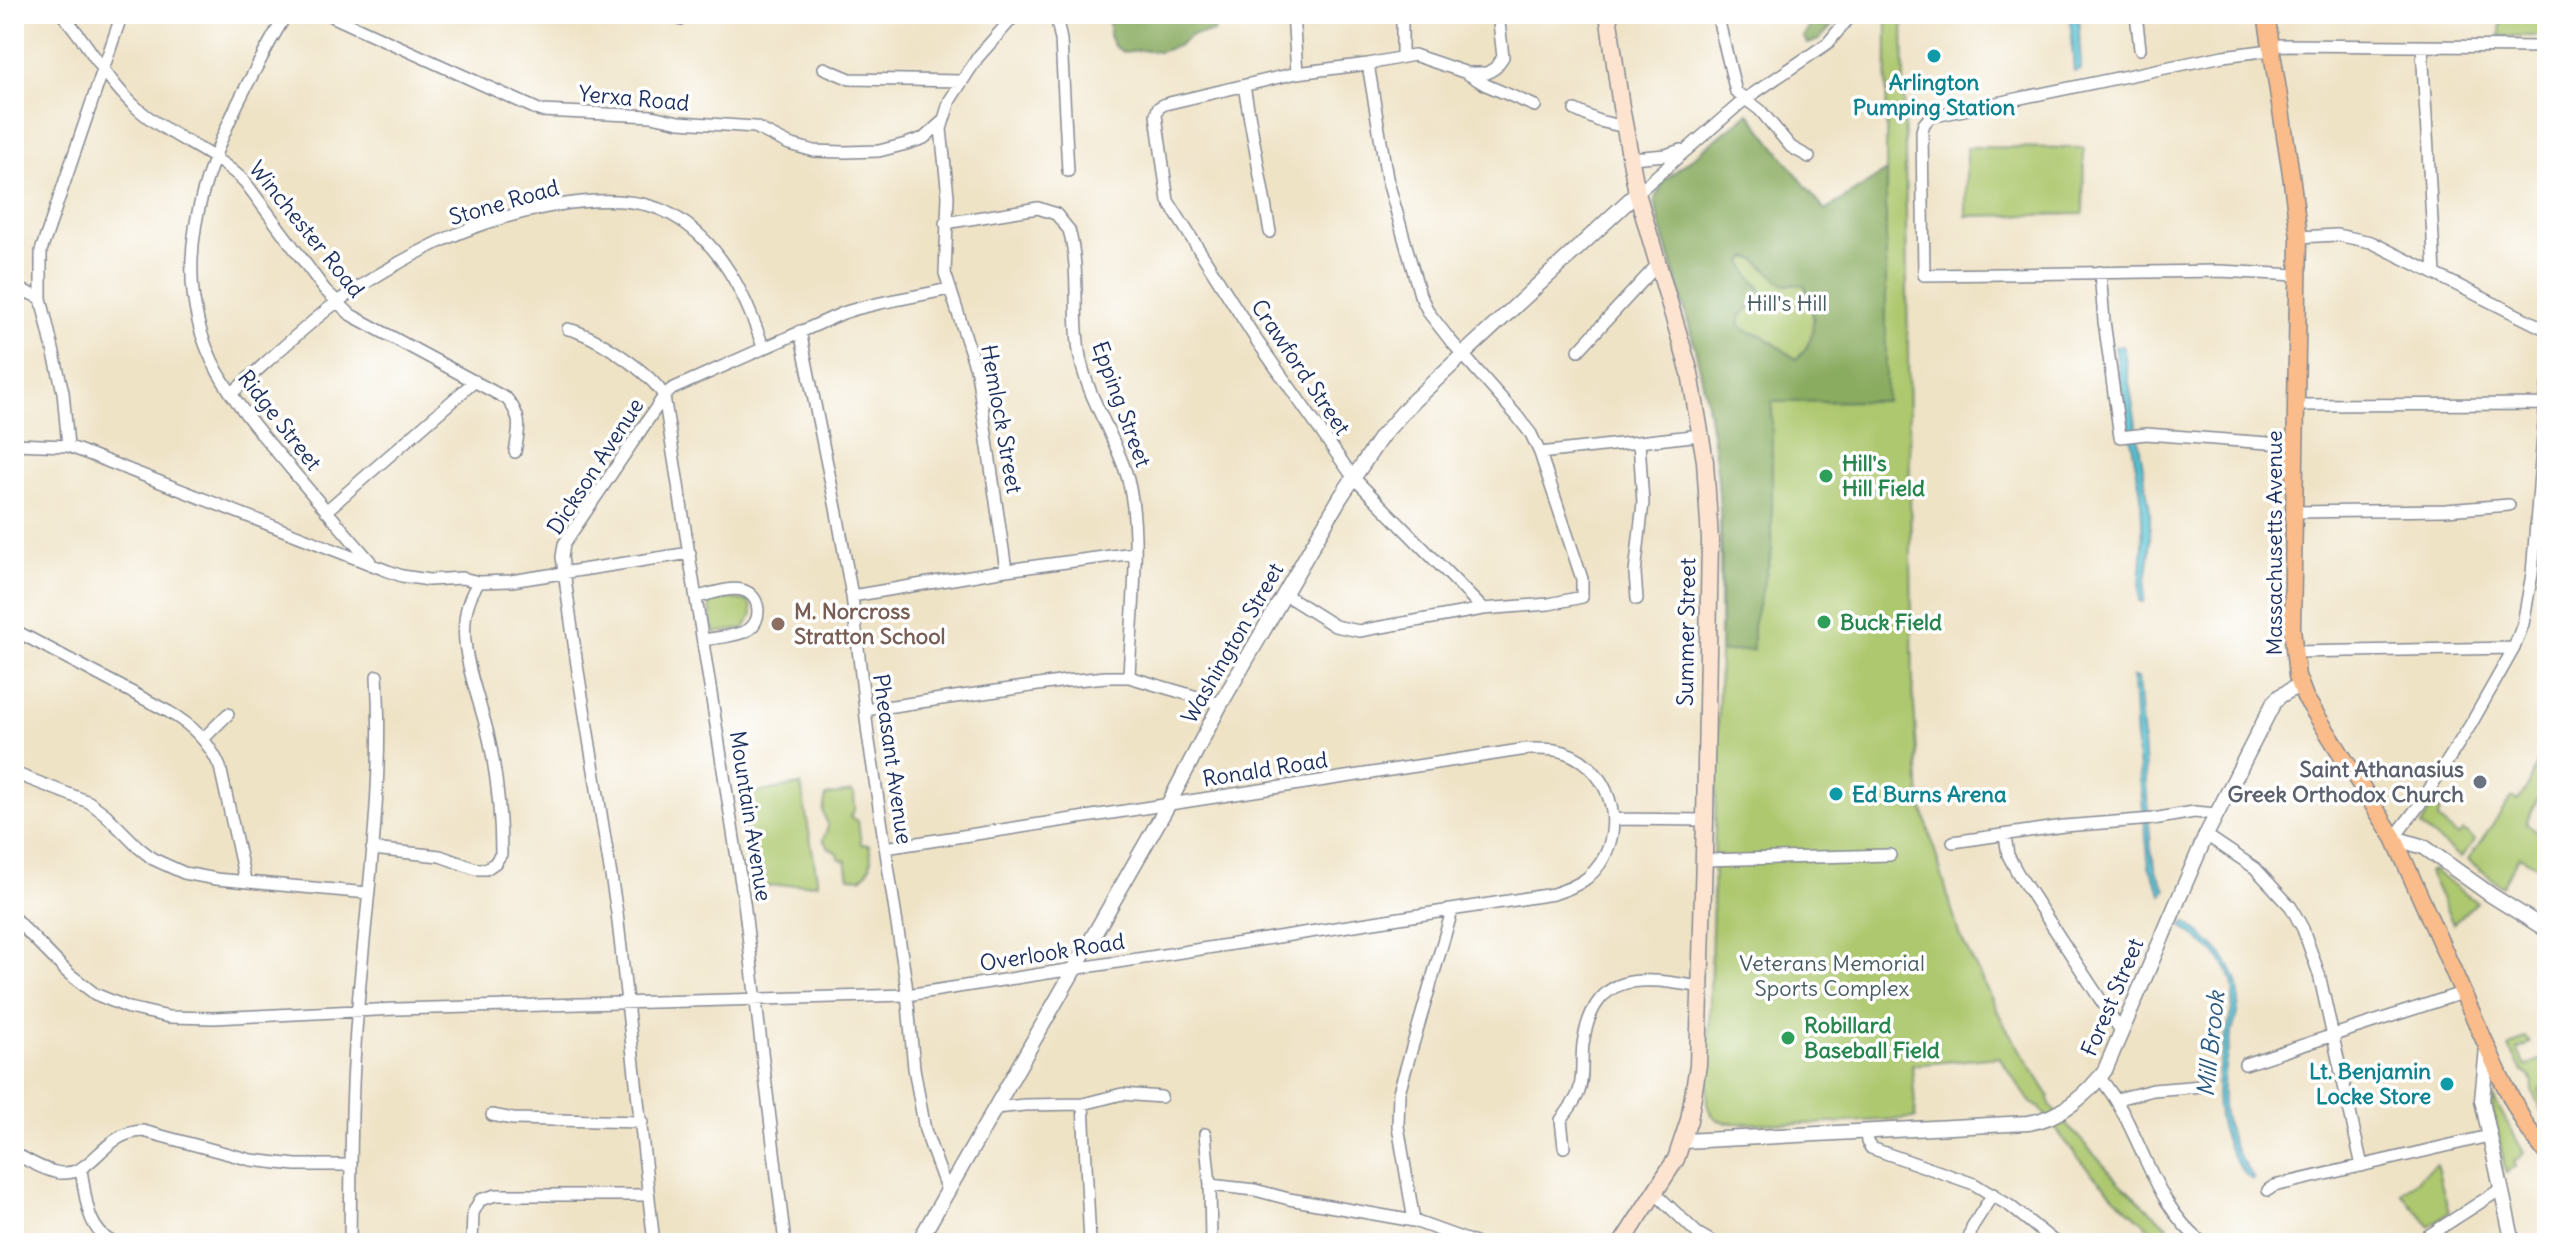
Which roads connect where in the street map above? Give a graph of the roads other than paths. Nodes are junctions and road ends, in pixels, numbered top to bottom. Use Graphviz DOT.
graph roads {
  1 [pos="62,14"];
  2 [pos="122,14"];
  3 [pos="287,14"];
  4 [pos="327,14"];
  5 [pos="1016,14"];
  6 [pos="1052,14"];
  7 [pos="1293,14"];
  8 [pos="1402,14"];
  9 [pos="1498,14"];
  10 [pos="1608,14"];
  11 [pos="1717,14"];
  12 [pos="1852,14"];
  13 [pos="2136,14"];
  14 [pos="2266,14"];
  15 [pos="2422,47"];
  16 [pos="2547,47"];
  17 [pos="2271,48"];
  18 [pos="2140,49"];
  19 [pos="1402,57"];
  20 [pos="1368,64"];
  21 [pos="824,68"];
  22 [pos="103,69"];
  23 [pos="1297,73"];
  24 [pos="1467,73"];
  25 [pos="962,81"];
  26 [pos="1244,86"];
  27 [pos="1744,100"];
  28 [pos="1535,106"];
  29 [pos="1575,110"];
  30 [pos="944,120"];
  31 [pos="1625,127"];
  32 [pos="1689,147"];
  33 [pos="213,157"];
  34 [pos="1809,157"];
  35 [pos="1631,158"];
  36 [pos="1068,171"];
  37 [pos="1637,193"];
  38 [pos="945,223"];
  39 [pos="1270,232"];
  40 [pos="2299,237"];
  41 [pos="1658,264"];
  42 [pos="2100,272"];
  43 [pos="2435,273"];
  44 [pos="2299,275"];
  45 [pos="14,287"];
  46 [pos="948,289"];
  47 [pos="41,298"];
  48 [pos="337,303"];
  49 [pos="568,329"];
  50 [pos="2547,329"];
  51 [pos="800,331"];
  52 [pos="763,347"];
  53 [pos="1579,350"];
  54 [pos="1462,355"];
  55 [pos="475,381"];
  56 [pos="2547,386"];
  57 [pos="231,394"];
  58 [pos="664,396"];
  59 [pos="2546,404"];
  60 [pos="2296,405"];
  61 [pos="1701,435"];
  62 [pos="1639,442"];
  63 [pos="14,444"];
  64 [pos="2295,445"];
  65 [pos="68,446"];
  66 [pos="515,452"];
  67 [pos="1540,453"];
  68 [pos="1353,477"];
  69 [pos="2509,505"];
  70 [pos="326,511"];
  71 [pos="2294,512"];
  72 [pos="2541,545"];
  73 [pos="690,553"];
  74 [pos="1134,553"];
  75 [pos="373,565"];
  76 [pos="1006,570"];
  77 [pos="564,572"];
  78 [pos="479,582"];
  79 [pos="1284,594"];
  80 [pos="852,596"];
  81 [pos="698,597"];
  82 [pos="1637,599"];
  83 [pos="1483,609"];
  84 [pos="14,630"];
  85 [pos="704,640"];
  86 [pos="2514,648"];
  87 [pos="2294,652"];
  88 [pos="377,676"];
  89 [pos="1129,677"];
  90 [pos="2299,685"];
  91 [pos="1221,704"];
  92 [pos="865,710"];
  93 [pos="228,714"];
  94 [pos="203,739"];
  95 [pos="14,773"];
  96 [pos="1168,805"];
  97 [pos="2217,814"];
  98 [pos="1615,819"];
  99 [pos="1705,820"];
  100 [pos="2206,835"];
  101 [pos="2005,836"];
  102 [pos="2394,838"];
  103 [pos="1953,842"];
  104 [pos="885,848"];
  105 [pos="372,849"];
  106 [pos="1890,855"];
  107 [pos="1704,860"];
  108 [pos="245,880"];
  109 [pos="368,893"];
  110 [pos="1452,911"];
  111 [pos="14,918"];
  112 [pos="2547,930"];
  113 [pos="1075,968"];
  114 [pos="1701,987"];
  115 [pos="2462,993"];
  116 [pos="907,995"];
  117 [pos="754,1000"];
  118 [pos="628,1004"];
  119 [pos="357,1010"];
  120 [pos="2121,1031"];
  121 [pos="2333,1035"];
  122 [pos="2487,1048"];
  123 [pos="2245,1064"];
  124 [pos="2100,1078"];
  125 [pos="2202,1086"];
  126 [pos="1161,1097"];
  127 [pos="2117,1099"];
  128 [pos="1083,1104"];
  129 [pos="995,1108"];
  130 [pos="492,1115"];
  131 [pos="642,1122"];
  132 [pos="1866,1131"];
  133 [pos="1205,1134"];
  134 [pos="2489,1136"];
  135 [pos="1684,1141"];
  136 [pos="1564,1147"];
  137 [pos="14,1153"];
  138 [pos="2547,1154"];
  139 [pos="351,1165"];
  140 [pos="2362,1166"];
  141 [pos="81,1170"];
  142 [pos="1210,1185"];
  143 [pos="2501,1189"];
  144 [pos="2268,1190"];
  145 [pos="947,1191"];
  146 [pos="1656,1194"];
  147 [pos="1993,1194"];
  148 [pos="647,1195"];
  149 [pos="1414,1221"];
  150 [pos="114,1243"];
  151 [pos="350,1243"];
  152 [pos="472,1243"];
  153 [pos="654,1243"];
  154 [pos="785,1243"];
  155 [pos="918,1243"];
  156 [pos="1090,1243"];
  157 [pos="1211,1243"];
  158 [pos="1475,1243"];
  159 [pos="1622,1243"];
  160 [pos="1714,1243"];
  161 [pos="1968,1243"];
  162 [pos="2056,1243"];
  163 [pos="2203,1243"];
  164 [pos="2417,1243"];
  165 [pos="2513,1243"];
  1 -- 22 [label="street, Winchester Road"];
  2 -- 22 [label="street"];
  3 -- 33 [label="street, Ridge Street"];
  4 -- 30 [label="street, Yerxa Road"];
  5 -- 25 [label="street, Hemlock Street"];
  6 -- 36 [label="street"];
  7 -- 23 [label="street"];
  8 -- 19 [label="street"];
  9 -- 24 [label="street"];
  10 -- 31 [label="main road, Summer Street"];
  11 -- 27 [label="street"];
  12 -- 27 [label="street, Washington Street"];
  13 -- 18 [label="street"];
  14 -- 17 [label="main road, Massachusetts Avenue"];
  15 -- 16 [label="street"];
  15 -- 17 [label="street"];
  15 -- 43 [label="street"];
  17 -- 40 [label="main road, Massachusetts Avenue"];
  17 -- 42 [label="street"];
  19 -- 20 [label="street"];
  19 -- 24 [label="street"];
  20 -- 23 [label="street"];
  20 -- 54 [label="street"];
  21 -- 25 [label="street"];
  22 -- 33 [label="street, Winchester Road"];
  22 -- 47 [label="street"];
  23 -- 26 [label="street"];
  24 -- 28 [label="street"];
  25 -- 30 [label="street, Hemlock Street"];
  26 -- 39 [label="street"];
  26 -- 68 [label="street, Crawford Street"];
  27 -- 32 [label="street, Washington Street"];
  27 -- 34 [label="street"];
  29 -- 31 [label="street"];
  30 -- 38 [label="street, Hemlock Street"];
  31 -- 35 [label="main road, Summer Street"];
  32 -- 35 [label="street, Washington Street"];
  32 -- 37 [label="street, Washington Street"];
  33 -- 48 [label="street, Winchester Road"];
  33 -- 57 [label="street, Ridge Street"];
  35 -- 37 [label="main road, Summer Street"];
  37 -- 41 [label="main road, Summer Street"];
  37 -- 54 [label="street, Washington Street"];
  38 -- 46 [label="street, Hemlock Street"];
  38 -- 74 [label="street, Epping Street"];
  40 -- 43 [label="street"];
  40 -- 44 [label="main road, Massachusetts Avenue"];
  41 -- 53 [label="street"];
  41 -- 61 [label="main road, Summer Street"];
  42 -- 44 [label="street"];
  42 -- 64 [label="street"];
  43 -- 50 [label="street"];
  44 -- 60 [label="main road, Massachusetts Avenue"];
  45 -- 47 [label="street"];
  46 -- 51 [label="street, Dickson Avenue"];
  46 -- 76 [label="street, Hemlock Street"];
  47 -- 65 [label="street"];
  48 -- 52 [label="street, Stone Road"];
  48 -- 55 [label="street, Winchester Road"];
  48 -- 57 [label="street, Stone Road"];
  49 -- 58 [label="street"];
  51 -- 52 [label="street, Dickson Avenue"];
  51 -- 80 [label="street, Pheasant Avenue"];
  52 -- 58 [label="street, Dickson Avenue"];
  54 -- 67 [label="street"];
  54 -- 68 [label="street, Washington Street"];
  55 -- 66 [label="street, Winchester Road"];
  55 -- 70 [label="street"];
  56 -- 59 [label="street"];
  57 -- 70 [label="street, Ridge Street"];
  58 -- 73 [label="street, Mountain Avenue"];
  58 -- 77 [label="street, Dickson Avenue"];
  59 -- 60 [label="street"];
  59 -- 72 [label="street"];
  60 -- 64 [label="main road, Massachusetts Avenue"];
  61 -- 62 [label="street"];
  61 -- 99 [label="main road, Summer Street"];
  62 -- 67 [label="street"];
  62 -- 82 [label="street"];
  63 -- 65 [label="street"];
  64 -- 71 [label="main road, Massachusetts Avenue"];
  65 -- 75 [label="street"];
  67 -- 83 [label="street"];
  68 -- 79 [label="street, Washington Street"];
  68 -- 83 [label="street, Crawford Street"];
  69 -- 71 [label="street"];
  70 -- 75 [label="street, Ridge Street"];
  71 -- 87 [label="main road, Massachusetts Avenue"];
  72 -- 86 [label="street"];
  73 -- 77 [label="street"];
  73 -- 81 [label="street, Mountain Avenue"];
  74 -- 76 [label="street"];
  74 -- 89 [label="street, Epping Street"];
  75 -- 78 [label="street"];
  76 -- 80 [label="street"];
  77 -- 78 [label="street"];
  77 -- 118 [label="street, Dickson Avenue"];
  78 -- 105 [label="street"];
  79 -- 83 [label="street"];
  79 -- 91 [label="street, Washington Street"];
  80 -- 92 [label="street, Pheasant Avenue"];
  81 -- 85 [label="street, Mountain Avenue"];
  81 -- 85 [label="street"];
  84 -- 94 [label="street"];
  85 -- 117 [label="street, Mountain Avenue"];
  86 -- 87 [label="street"];
  86 -- 102 [label="street"];
  87 -- 90 [label="main road, Massachusetts Avenue"];
  88 -- 105 [label="street"];
  89 -- 91 [label="street"];
  89 -- 92 [label="street"];
  90 -- 97 [label="street, Forest Street"];
  90 -- 102 [label="main road, Massachusetts Avenue"];
  91 -- 96 [label="street, Washington Street"];
  92 -- 104 [label="street, Pheasant Avenue"];
  93 -- 94 [label="street"];
  94 -- 108 [label="street"];
  95 -- 108 [label="street"];
  96 -- 98 [label="street, Ronald Road"];
  96 -- 104 [label="street, Ronald Road"];
  96 -- 113 [label="street, Washington Street"];
  97 -- 100 [label="street, Forest Street"];
  97 -- 101 [label="street"];
  98 -- 99 [label="street"];
  98 -- 110 [label="street, Overlook Road"];
  99 -- 107 [label="main road, Summer Street"];
  100 -- 120 [label="street, Forest Street"];
  100 -- 121 [label="street"];
  101 -- 103 [label="street"];
  101 -- 120 [label="street"];
  102 -- 112 [label="street"];
  102 -- 115 [label="main road, Massachusetts Avenue"];
  104 -- 116 [label="street, Pheasant Avenue"];
  105 -- 109 [label="street"];
  106 -- 107 [label="street"];
  107 -- 114 [label="main road, Summer Street"];
  108 -- 109 [label="street"];
  109 -- 119 [label="street"];
  110 -- 113 [label="street, Overlook Road"];
  110 -- 149 [label="street"];
  111 -- 119 [label="street, Overlook Road"];
  113 -- 116 [label="street, Overlook Road"];
  113 -- 129 [label="street, Washington Street"];
  114 -- 135 [label="main road, Summer Street"];
  114 -- 136 [label="street"];
  115 -- 121 [label="street"];
  115 -- 122 [label="main road, Massachusetts Avenue"];
  116 -- 117 [label="street, Overlook Road"];
  116 -- 145 [label="street, Pheasant Avenue"];
  117 -- 118 [label="street, Overlook Road"];
  117 -- 154 [label="street, Mountain Avenue"];
  118 -- 119 [label="street, Overlook Road"];
  118 -- 131 [label="street, Dickson Avenue"];
  119 -- 139 [label="street"];
  120 -- 124 [label="street, Forest Street"];
  121 -- 123 [label="street"];
  121 -- 140 [label="street"];
  122 -- 134 [label="street"];
  122 -- 138 [label="main road, Massachusetts Avenue"];
  124 -- 127 [label="street"];
  124 -- 132 [label="street, Forest Street"];
  125 -- 127 [label="street"];
  126 -- 128 [label="street"];
  127 -- 163 [label="street"];
  128 -- 129 [label="street"];
  128 -- 156 [label="street"];
  129 -- 145 [label="street, Washington Street"];
  130 -- 131 [label="street"];
  131 -- 148 [label="street, Dickson Avenue"];
  132 -- 135 [label="street, Forest Street"];
  132 -- 147 [label="street"];
  133 -- 142 [label="street"];
  134 -- 140 [label="street"];
  134 -- 143 [label="street"];
  135 -- 146 [label="main road, Summer Street"];
  137 -- 141 [label="street"];
  139 -- 141 [label="street"];
  139 -- 151 [label="street"];
  140 -- 144 [label="street"];
  141 -- 150 [label="street"];
  142 -- 149 [label="street"];
  142 -- 157 [label="street"];
  143 -- 164 [label="street"];
  143 -- 165 [label="street"];
  145 -- 155 [label="street, Washington Street"];
  146 -- 159 [label="main road, Summer Street"];
  146 -- 160 [label="street"];
  147 -- 161 [label="street"];
  147 -- 162 [label="street"];
  148 -- 152 [label="street"];
  148 -- 153 [label="street, Dickson Avenue"];
  149 -- 158 [label="street"];
}
